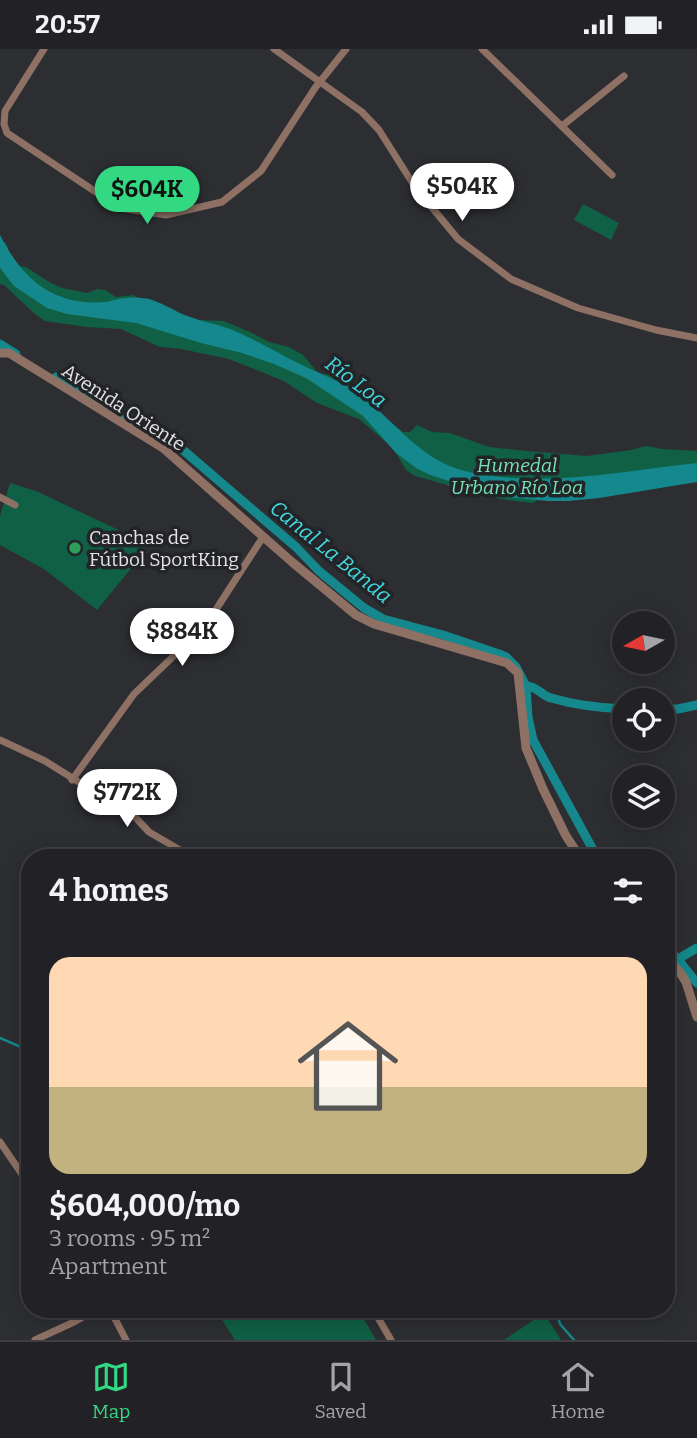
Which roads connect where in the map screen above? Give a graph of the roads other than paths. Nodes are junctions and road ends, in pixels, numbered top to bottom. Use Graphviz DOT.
graph roads {
  1 [pos="44,49"];
  2 [pos="274,49"];
  3 [pos="346,49"];
  4 [pos="482,49"];
  5 [pos="624,76"];
  6 [pos="320,81"];
  7 [pos="562,126"];
  8 [pos="612,175"];
  9 [pos="697,338"];
  10 [pos="0,353"];
  11 [pos="0,497"];
  12 [pos="15,505"];
  13 [pos="263,537"];
  14 [pos="0,740"];
  15 [pos="72,779"];
  16 [pos="178,849"];
  17 [pos="575,849"];
  18 [pos="675,967"];
  19 [pos="697,1017"];
  20 [pos="0,1142"];
  21 [pos="21,1173"];
  22 [pos="82,1318"];
  23 [pos="115,1318"];
  24 [pos="378,1318"];
  25 [pos="35,1340"];
  26 [pos="126,1340"];
  27 [pos="391,1340"];
  1 -- 6 [label="street"];
  2 -- 6 [label="street"];
  3 -- 6 [label="street"];
  4 -- 7 [label="street"];
  5 -- 7 [label="street"];
  6 -- 9 [label="street"];
  7 -- 8 [label="street"];
  10 -- 13 [label="street, Avenida Oriente"];
  11 -- 12 [label="street"];
  13 -- 15 [label="street"];
  13 -- 17 [label="street, Avenida Oriente"];
  14 -- 15 [label="street"];
  15 -- 16 [label="street"];
  18 -- 19 [label="street"];
  20 -- 21 [label="street"];
  22 -- 25 [label="street"];
  23 -- 26 [label="street"];
  24 -- 27 [label="street"];
}
